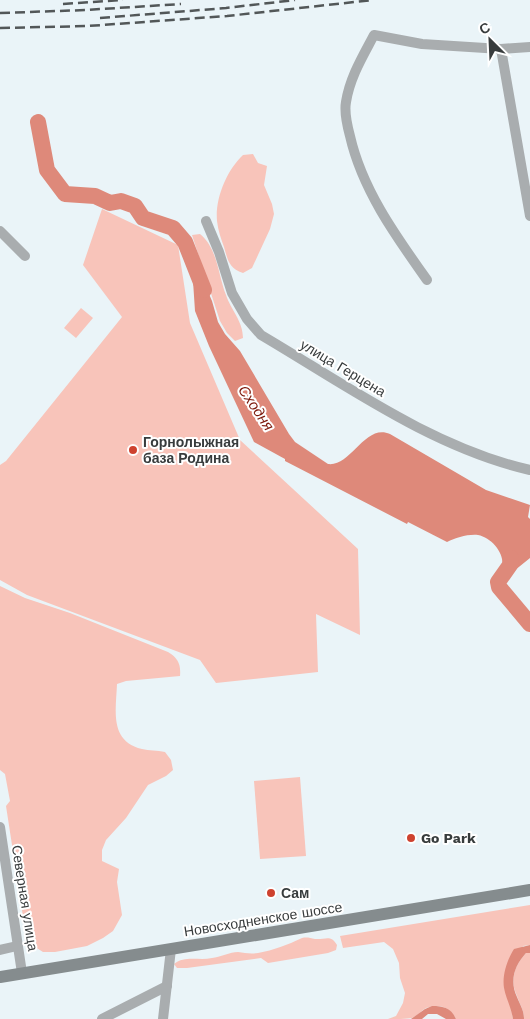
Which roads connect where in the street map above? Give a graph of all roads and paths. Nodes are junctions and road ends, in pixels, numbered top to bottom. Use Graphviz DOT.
graph roads {
  1 [pos="501,48"];
  2 [pos="530,48"];
  3 [pos="530,216"];
  4 [pos="206,221"];
  5 [pos="0,231"];
  6 [pos="25,256"];
  7 [pos="427,280"];
  8 [pos="530,470"];
  9 [pos="0,827"];
  10 [pos="530,890"];
  11 [pos="17,946"];
  12 [pos="170,949"];
  13 [pos="0,950"];
  14 [pos="22,973"];
  15 [pos="0,977"];
  16 [pos="167,986"];
  17 [pos="102,1019"];
  18 [pos="163,1019"];
  1 -- 2 [label="street"];
  1 -- 3 [label="street"];
  1 -- 7 [label="street"];
  4 -- 8 [label="street, улица Герцена"];
  5 -- 6 [label="street"];
  9 -- 11 [label="street, Северная улица"];
  10 -- 12 [label="main road, Новосходненское шоссе"];
  11 -- 13 [label="street"];
  11 -- 14 [label="street, Северная улица"];
  12 -- 14 [label="main road, Новосходненское шоссе"];
  12 -- 16 [label="street"];
  14 -- 15 [label="main road, Новосходненское шоссе"];
  16 -- 17 [label="street"];
  16 -- 18 [label="street"];
}
